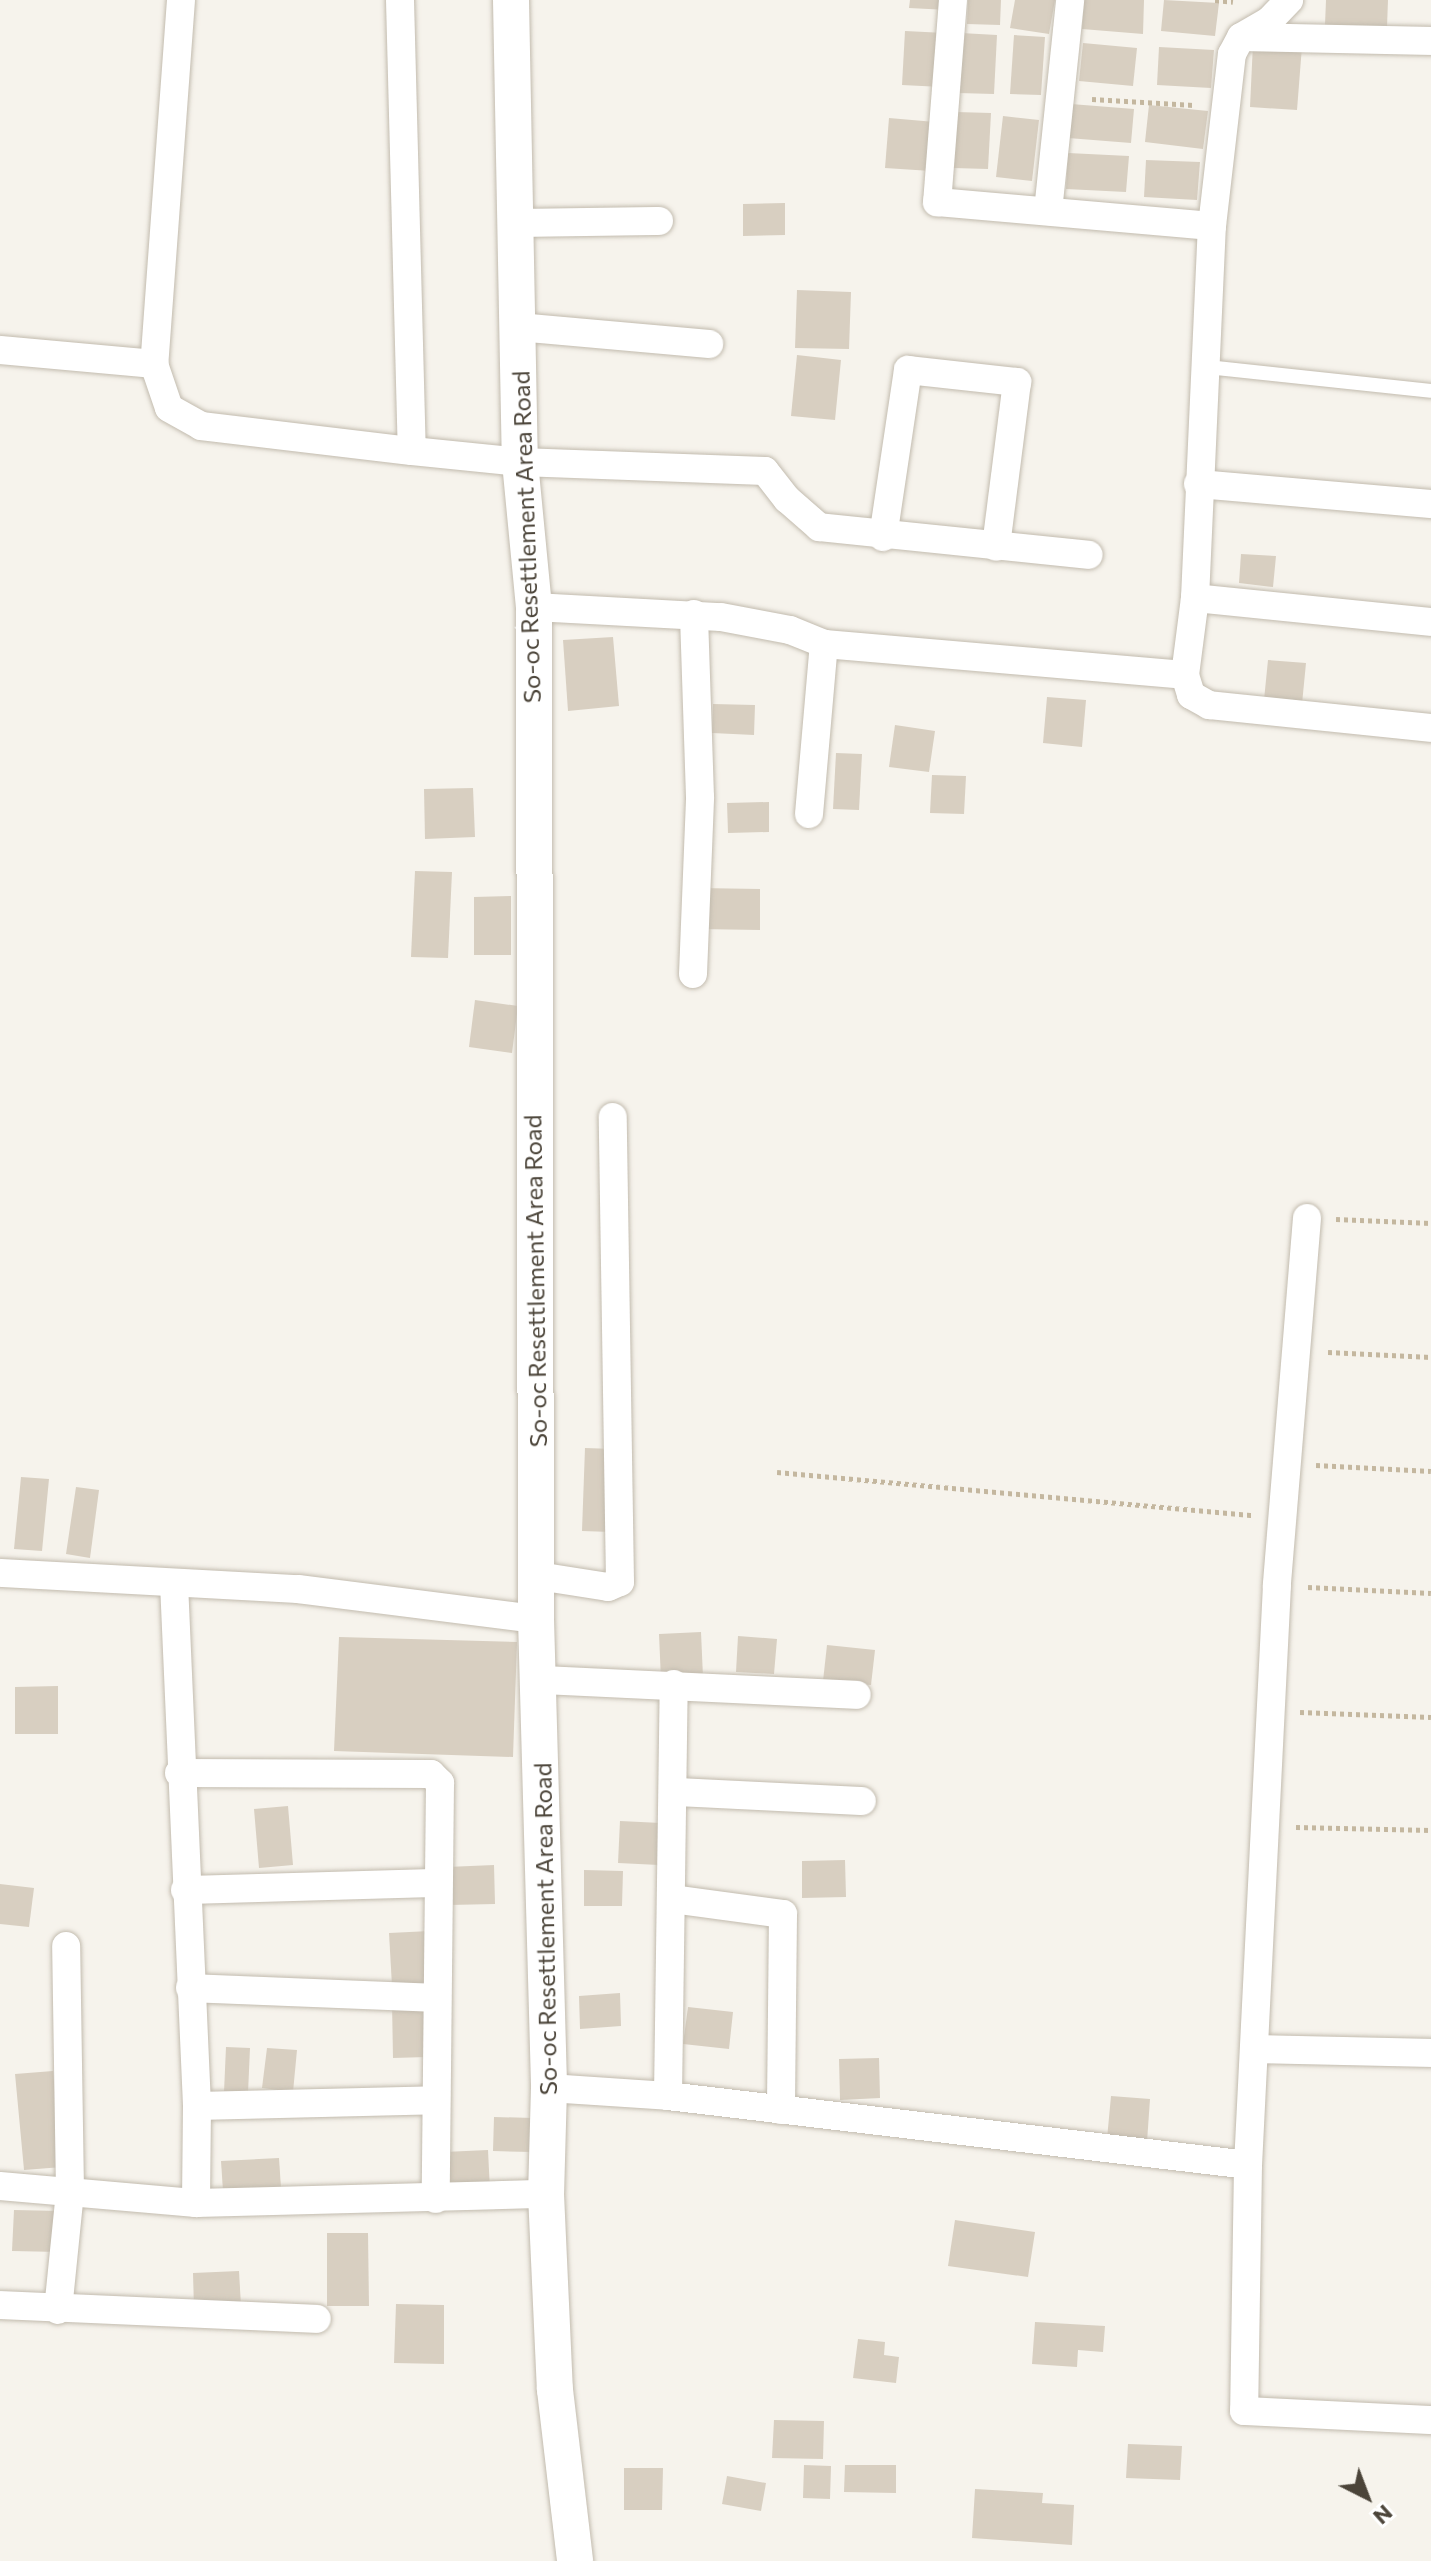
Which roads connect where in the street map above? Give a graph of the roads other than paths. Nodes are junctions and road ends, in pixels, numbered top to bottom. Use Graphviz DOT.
graph roads {
  1 [pos="181,0"];
  2 [pos="400,0"];
  3 [pos="511,0"];
  4 [pos="953,0"];
  5 [pos="1070,0"];
  6 [pos="1289,0"];
  7 [pos="1241,37"];
  8 [pos="1431,41"];
  9 [pos="1048,211"];
  10 [pos="659,221"];
  11 [pos="514,223"];
  12 [pos="1212,226"];
  13 [pos="518,327"];
  14 [pos="709,344"];
  15 [pos="0,350"];
  16 [pos="154,364"];
  17 [pos="1207,367"];
  18 [pos="1431,391"];
  19 [pos="412,451"];
  20 [pos="520,462"];
  21 [pos="1198,484"];
  22 [pos="1431,504"];
  23 [pos="883,537"];
  24 [pos="996,547"];
  25 [pos="1089,555"];
  26 [pos="1195,598"];
  27 [pos="534,607"];
  28 [pos="694,614"];
  29 [pos="1431,622"];
  30 [pos="824,644"];
  31 [pos="1185,675"];
  32 [pos="1431,728"];
  33 [pos="809,814"];
  34 [pos="693,974"];
  35 [pos="613,1117"];
  36 [pos="1307,1218"];
  37 [pos="0,1573"];
  38 [pos="538,1576"];
  39 [pos="174,1583"];
  40 [pos="536,1619"];
  41 [pos="541,1680"];
  42 [pos="674,1684"];
  43 [pos="857,1695"];
  44 [pos="179,1773"];
  45 [pos="676,1792"];
  46 [pos="862,1801"];
  47 [pos="437,1883"];
  48 [pos="185,1890"];
  49 [pos="672,1899"];
  50 [pos="66,1946"];
  51 [pos="190,1988"];
  52 [pos="437,1998"];
  53 [pos="1256,2049"];
  54 [pos="1431,2053"];
  55 [pos="549,2088"];
  56 [pos="668,2096"];
  57 [pos="436,2100"];
  58 [pos="197,2106"];
  59 [pos="781,2110"];
  60 [pos="1248,2165"];
  61 [pos="0,2186"];
  62 [pos="70,2191"];
  63 [pos="546,2194"];
  64 [pos="436,2199"];
  65 [pos="196,2203"];
  66 [pos="0,2305"];
  67 [pos="58,2310"];
  68 [pos="317,2319"];
  69 [pos="1431,2420"];
  70 [pos="575,2561"];
  1 -- 16 [label="street"];
  2 -- 19 [label="street"];
  3 -- 11 [label="street, So-oc Resettlement Area Road"];
  4 -- 9 [label="street"];
  5 -- 9 [label="street"];
  6 -- 7 [label="street"];
  7 -- 8 [label="street"];
  7 -- 12 [label="street"];
  9 -- 12 [label="street"];
  10 -- 11 [label="street"];
  11 -- 13 [label="street, So-oc Resettlement Area Road"];
  12 -- 17 [label="street"];
  13 -- 14 [label="street"];
  13 -- 20 [label="street, So-oc Resettlement Area Road"];
  15 -- 16 [label="street"];
  16 -- 19 [label="street"];
  17 -- 18 [label="lane"];
  17 -- 21 [label="street"];
  19 -- 20 [label="street"];
  20 -- 23 [label="street"];
  20 -- 27 [label="street, So-oc Resettlement Area Road"];
  21 -- 22 [label="street"];
  21 -- 26 [label="street"];
  23 -- 24 [label="street"];
  23 -- 24 [label="street"];
  24 -- 25 [label="street"];
  26 -- 29 [label="street"];
  26 -- 31 [label="street"];
  27 -- 28 [label="street"];
  27 -- 38 [label="street, So-oc Resettlement Area Road"];
  28 -- 30 [label="street"];
  28 -- 34 [label="street"];
  30 -- 31 [label="street"];
  30 -- 33 [label="street"];
  31 -- 32 [label="street"];
  35 -- 38 [label="street"];
  36 -- 53 [label="street"];
  37 -- 39 [label="street"];
  38 -- 40 [label="street, So-oc Resettlement Area Road"];
  39 -- 40 [label="street"];
  39 -- 44 [label="street"];
  40 -- 41 [label="street, So-oc Resettlement Area Road"];
  41 -- 42 [label="street"];
  41 -- 55 [label="street, So-oc Resettlement Area Road"];
  42 -- 43 [label="street"];
  42 -- 45 [label="street"];
  44 -- 47 [label="street"];
  44 -- 48 [label="street"];
  45 -- 46 [label="street"];
  45 -- 49 [label="street"];
  47 -- 48 [label="street"];
  47 -- 52 [label="street"];
  48 -- 51 [label="street"];
  49 -- 56 [label="street"];
  49 -- 59 [label="street"];
  50 -- 62 [label="street"];
  51 -- 52 [label="street"];
  51 -- 58 [label="street"];
  52 -- 57 [label="street"];
  53 -- 54 [label="street"];
  53 -- 60 [label="street"];
  55 -- 56 [label="street"];
  55 -- 63 [label="street, So-oc Resettlement Area Road"];
  56 -- 59 [label="street"];
  57 -- 58 [label="street"];
  57 -- 64 [label="street"];
  58 -- 65 [label="street"];
  59 -- 60 [label="street"];
  60 -- 69 [label="street"];
  61 -- 62 [label="street"];
  62 -- 65 [label="street"];
  62 -- 67 [label="street"];
  63 -- 64 [label="street"];
  63 -- 70 [label="street, So-oc Resettlement Area Road"];
  64 -- 65 [label="street"];
  66 -- 67 [label="street"];
  67 -- 68 [label="street"];
}
